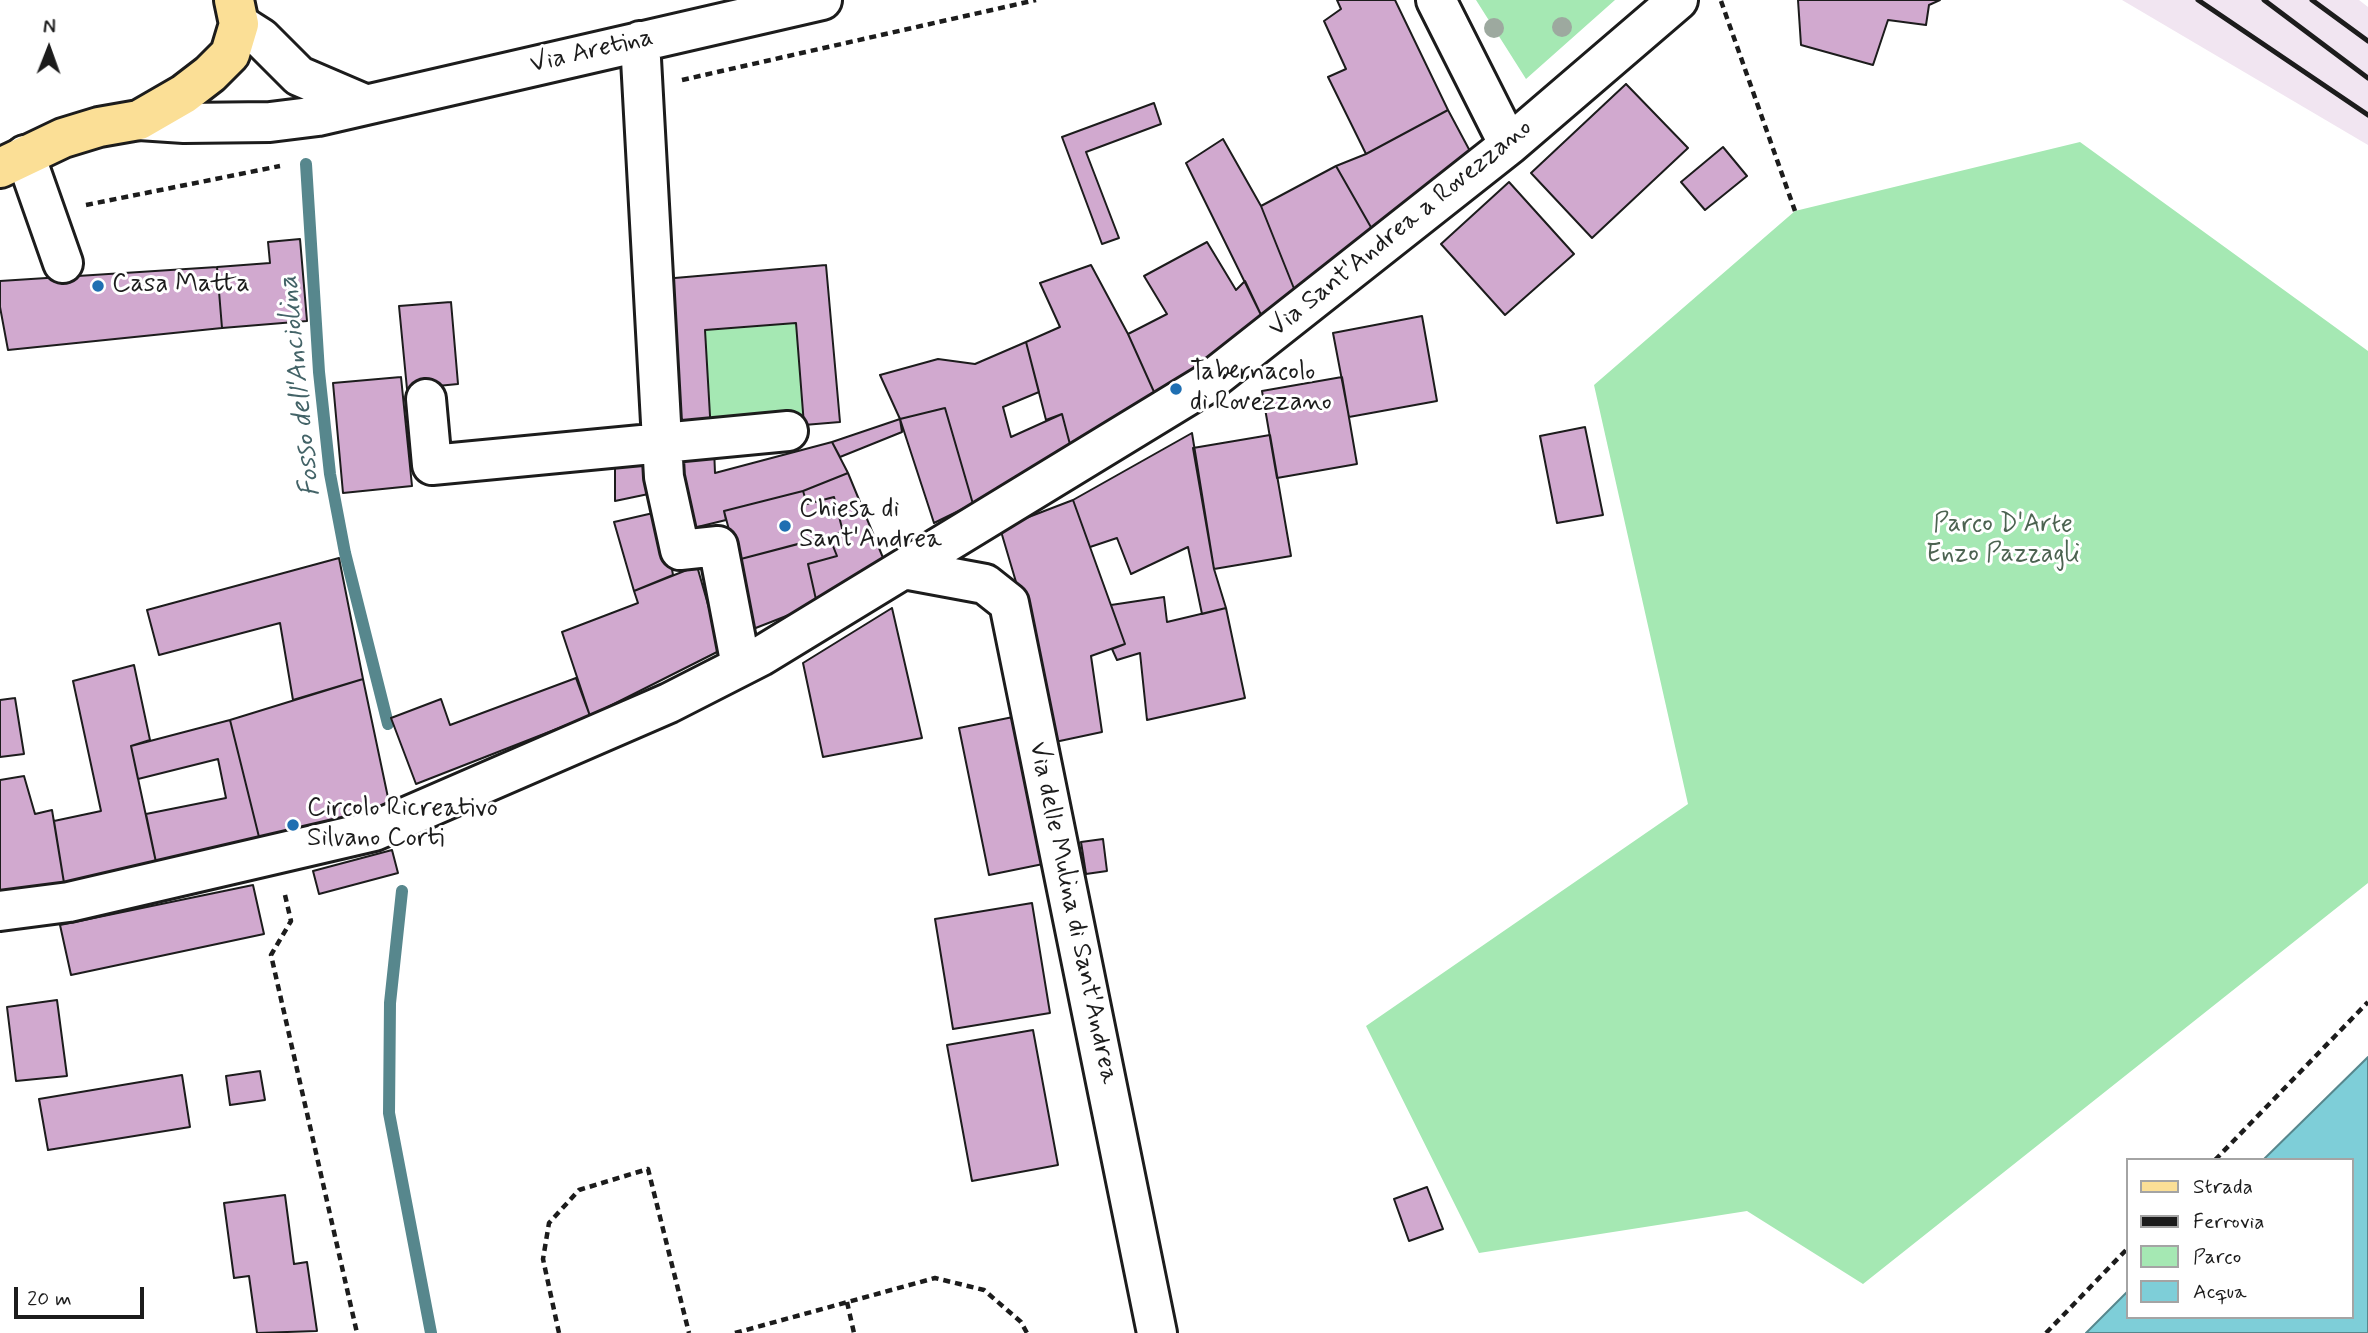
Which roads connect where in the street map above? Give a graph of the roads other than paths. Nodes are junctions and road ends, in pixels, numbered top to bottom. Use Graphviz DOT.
graph roads {
  1 [pos="822,0"];
  2 [pos="1436,0"];
  3 [pos="1678,0"];
  4 [pos="239,8"];
  5 [pos="640,41"];
  6 [pos="362,103"];
  7 [pos="139,120"];
  8 [pos="1509,145"];
  9 [pos="12,161"];
  10 [pos="63,263"];
  11 [pos="426,399"];
  12 [pos="788,432"];
  13 [pos="662,444"];
  14 [pos="904,569"];
  15 [pos="741,666"];
  16 [pos="0,911"];
  17 [pos="1157,1333"];
  1 -- 5 [label="street, Via Aretina"];
  2 -- 8 [label="street"];
  3 -- 8 [label="street, Via Sant'Andrea a Rovezzano"];
  4 -- 6 [label="street"];
  4 -- 7 [label="main road"];
  5 -- 6 [label="street, Via Aretina"];
  5 -- 13 [label="street"];
  6 -- 7 [label="street, Via Aretina"];
  7 -- 9 [label="main road"];
  8 -- 14 [label="street, Via Sant'Andrea a Rovezzano"];
  9 -- 10 [label="street"];
  11 -- 13 [label="street"];
  12 -- 13 [label="street"];
  13 -- 15 [label="street"];
  14 -- 15 [label="street, Via Sant'Andrea a Rovezzano"];
  14 -- 17 [label="street, Via delle Mulina di Sant'Andrea"];
  15 -- 16 [label="street, Via Sant'Andrea a Rovezzano"];
}
